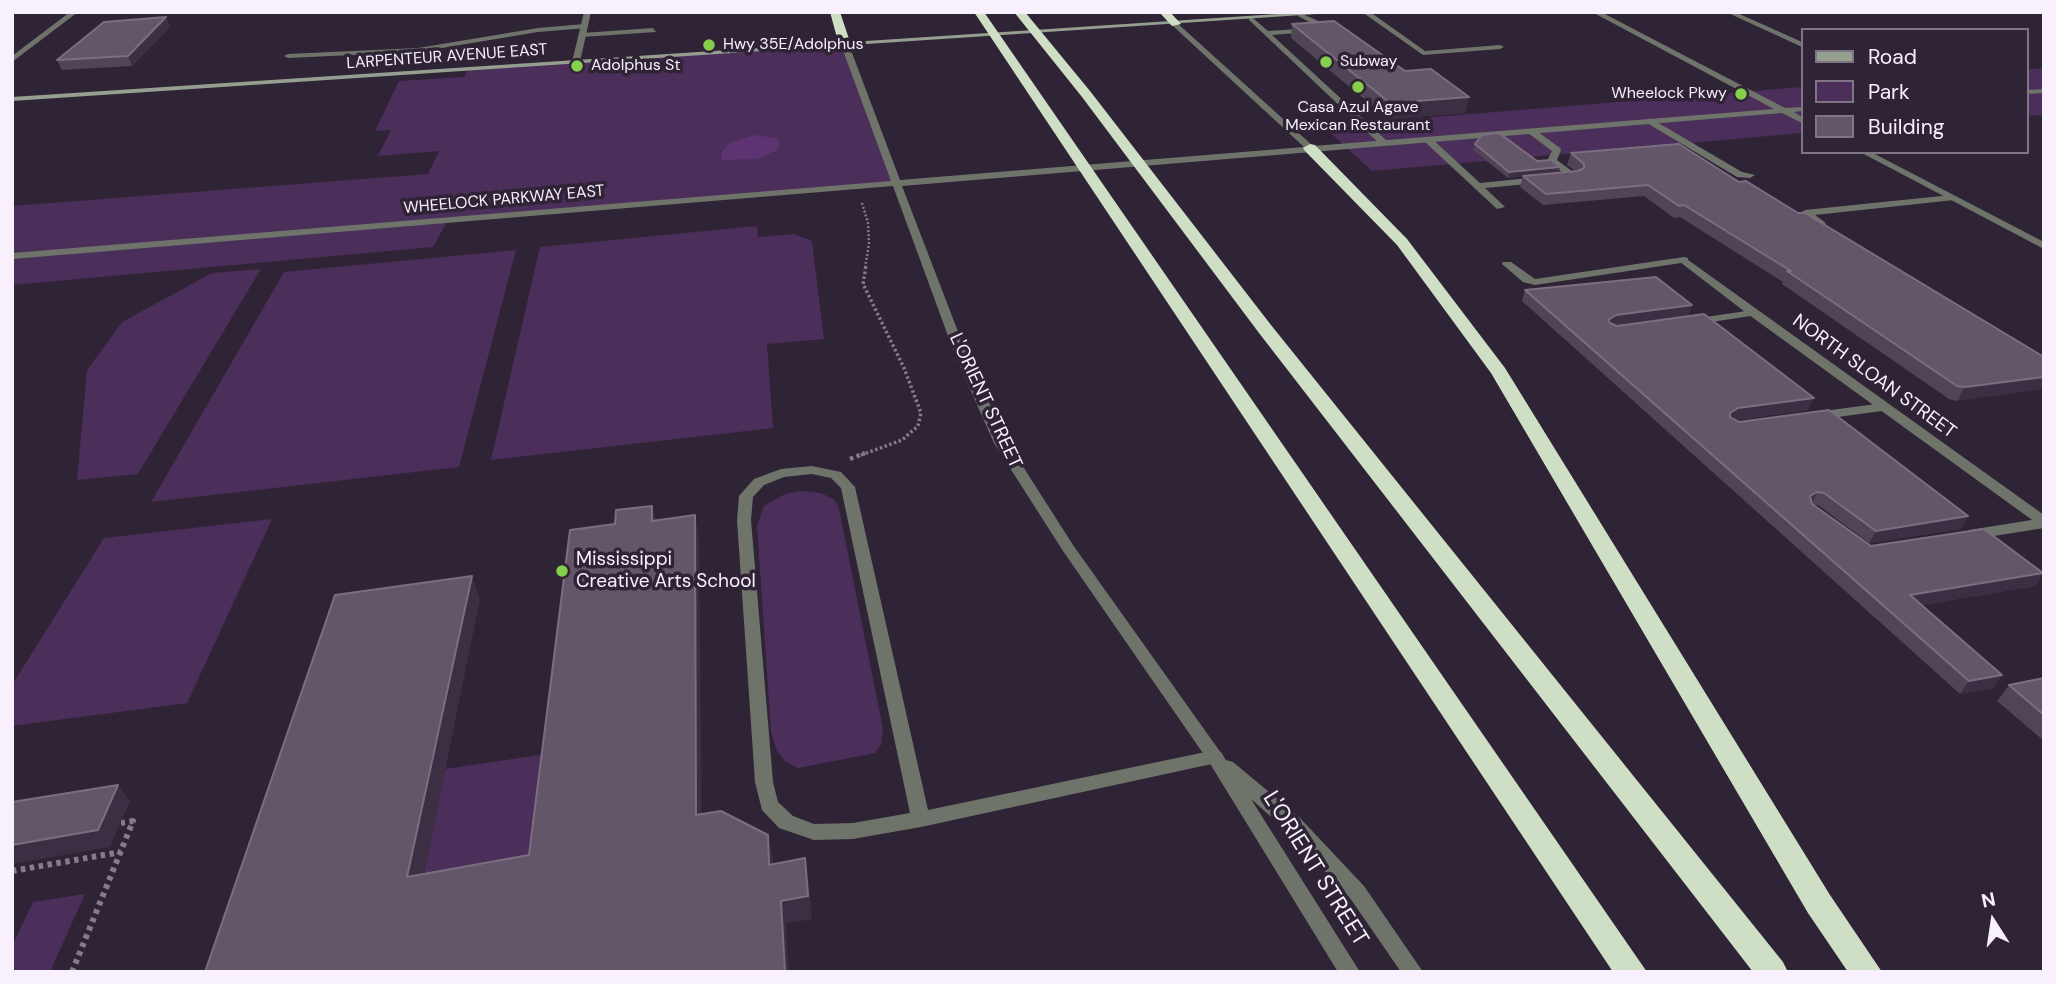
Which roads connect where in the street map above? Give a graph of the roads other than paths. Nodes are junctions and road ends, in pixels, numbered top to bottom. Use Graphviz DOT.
graph roads {
  1 [pos="75,12"];
  2 [pos="588,12"];
  3 [pos="835,12"];
  4 [pos="979,12"];
  5 [pos="1019,12"];
  6 [pos="1164,12"];
  7 [pos="1344,12"];
  8 [pos="1364,12"];
  9 [pos="1595,12"];
  10 [pos="1730,12"];
  11 [pos="1298,14"];
  12 [pos="1251,19"];
  13 [pos="1176,24"];
  14 [pos="1326,29"];
  15 [pos="583,30"];
  16 [pos="653,30"];
  17 [pos="1266,33"];
  18 [pos="1344,33"];
  19 [pos="1800,44"];
  20 [pos="845,45"];
  21 [pos="1500,47"];
  22 [pos="288,56"];
  23 [pos="12,60"];
  24 [pos="576,62"];
  25 [pos="12,99"];
  26 [pos="1800,109"];
  27 [pos="1784,111"];
  28 [pos="1800,119"];
  29 [pos="1650,121"];
  30 [pos="1531,131"];
  31 [pos="1427,139"];
  32 [pos="1384,143"];
  33 [pos="1310,148"];
  34 [pos="1868,154"];
  35 [pos="1750,175"];
  36 [pos="1560,178"];
  37 [pos="1546,180"];
  38 [pos="895,184"];
  39 [pos="1478,186"];
  40 [pos="1951,198"];
  41 [pos="1500,207"];
  42 [pos="1829,228"];
  43 [pos="2044,246"];
  44 [pos="12,256"];
  45 [pos="1507,264"];
  46 [pos="1753,313"];
  47 [pos="1677,324"];
  48 [pos="1884,407"];
  49 [pos="1802,418"];
  50 [pos="2044,522"];
  51 [pos="1948,538"];
  52 [pos="1216,757"];
  53 [pos="921,819"];
  54 [pos="1350,972"];
  55 [pos="1413,972"];
  56 [pos="1631,972"];
  57 [pos="1772,972"];
  58 [pos="1866,972"];
  1 -- 23 [label="street"];
  2 -- 15 [label="street"];
  3 -- 20 [label="highway"];
  4 -- 56 [label="highway"];
  5 -- 57 [label="highway"];
  6 -- 13 [label="highway"];
  7 -- 11 [label="main road, LARPENTEUR AVENUE EAST"];
  8 -- 21 [label="street"];
  9 -- 27 [label="street"];
  10 -- 19 [label="street"];
  11 -- 12 [label="main road, LARPENTEUR AVENUE EAST"];
  11 -- 14 [label="street"];
  12 -- 13 [label="main road, LARPENTEUR AVENUE EAST"];
  12 -- 17 [label="street"];
  13 -- 20 [label="main road, LARPENTEUR AVENUE EAST"];
  13 -- 33 [label="street"];
  14 -- 17 [label="street"];
  14 -- 18 [label="street"];
  15 -- 16 [label="street"];
  15 -- 22 [label="street"];
  15 -- 24 [label="street"];
  17 -- 32 [label="street"];
  20 -- 24 [label="main road, LARPENTEUR AVENUE EAST"];
  20 -- 38 [label="street, L'ORIENT STREET"];
  24 -- 25 [label="main road, LARPENTEUR AVENUE EAST"];
  26 -- 27 [label="street"];
  27 -- 28 [label="street"];
  27 -- 29 [label="street"];
  29 -- 30 [label="street"];
  29 -- 35 [label="street"];
  30 -- 31 [label="street"];
  30 -- 36 [label="street"];
  31 -- 32 [label="street"];
  31 -- 39 [label="street"];
  32 -- 33 [label="street"];
  33 -- 38 [label="street, WHEELOCK PARKWAY EAST"];
  33 -- 58 [label="highway"];
  34 -- 40 [label="street"];
  37 -- 39 [label="street"];
  38 -- 44 [label="street, WHEELOCK PARKWAY EAST"];
  38 -- 52 [label="street, L'ORIENT STREET"];
  39 -- 41 [label="street"];
  40 -- 42 [label="street"];
  40 -- 43 [label="street"];
  45 -- 46 [label="street, NORTH SLOAN STREET"];
  46 -- 47 [label="street"];
  46 -- 48 [label="street, NORTH SLOAN STREET"];
  48 -- 49 [label="street"];
  48 -- 50 [label="street, NORTH SLOAN STREET"];
  50 -- 51 [label="street"];
  52 -- 53 [label="street"];
  52 -- 54 [label="street, L'ORIENT STREET"];
  52 -- 55 [label="street, L'ORIENT STREET"];
  53 -- 53 [label="street"];
}
